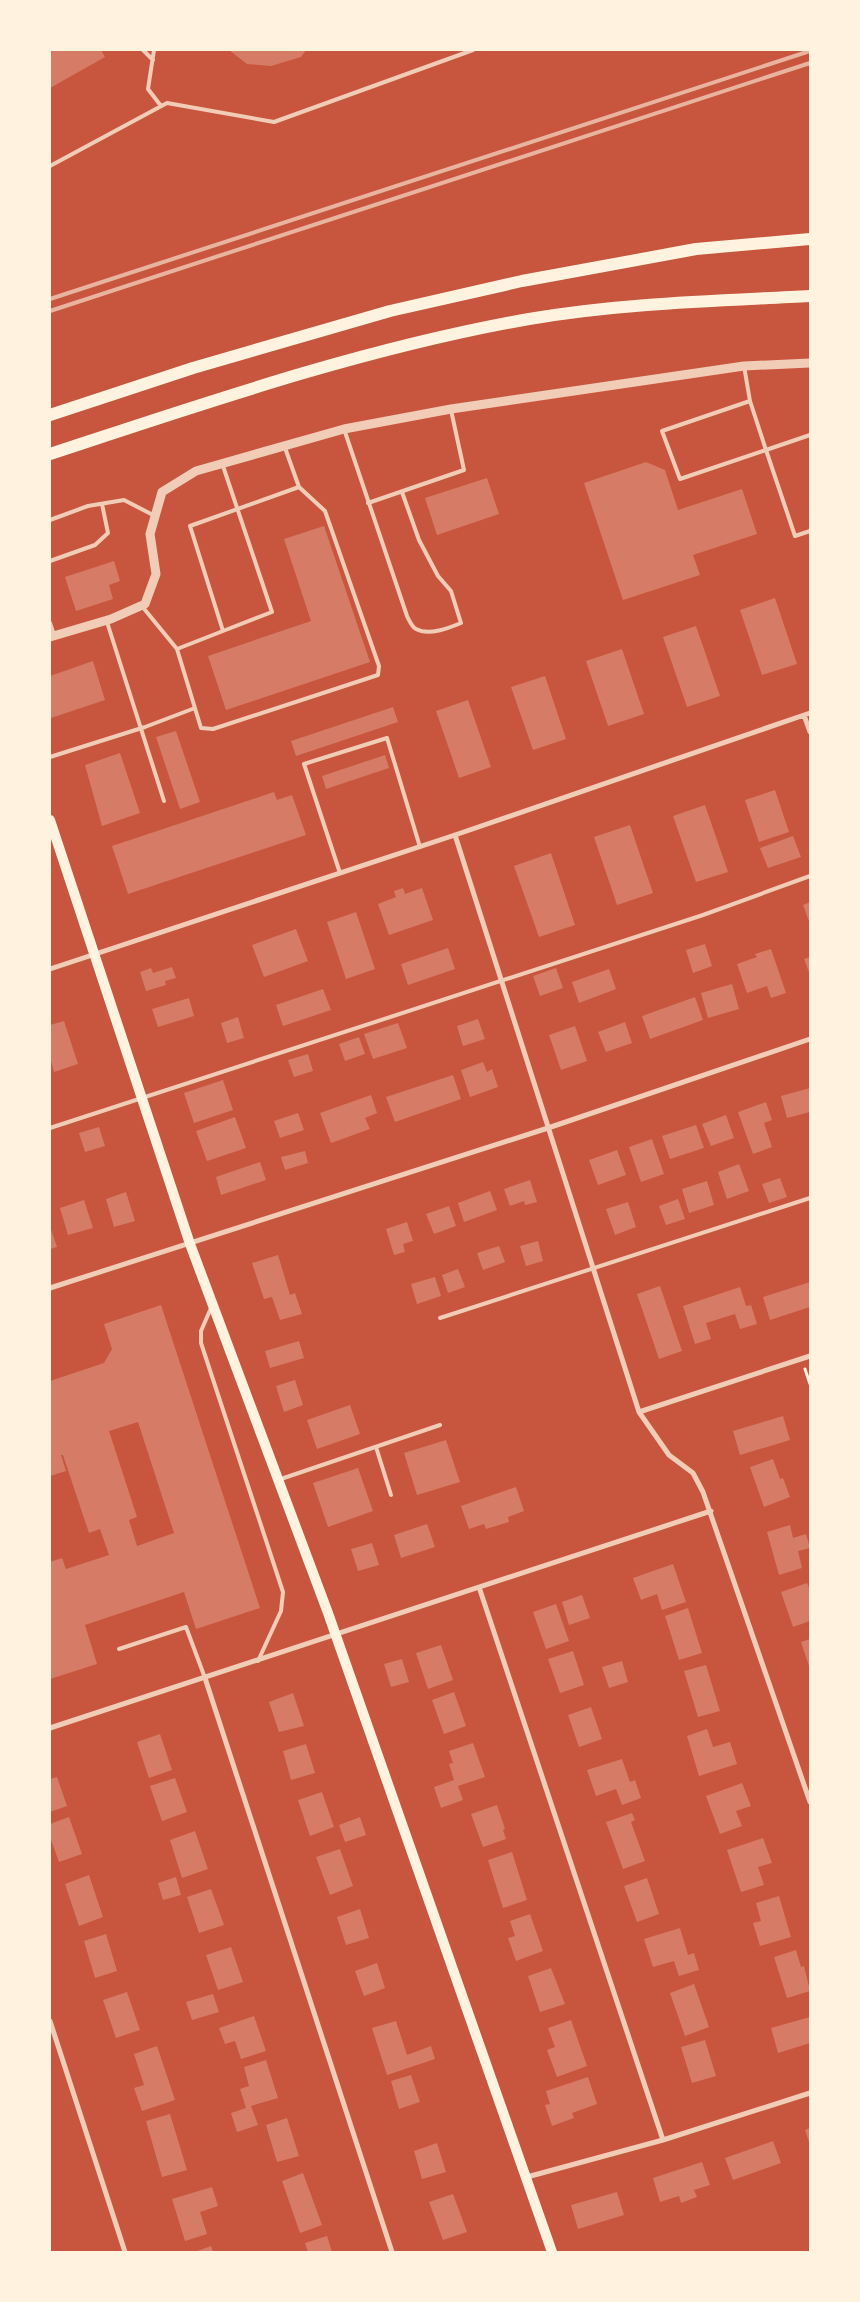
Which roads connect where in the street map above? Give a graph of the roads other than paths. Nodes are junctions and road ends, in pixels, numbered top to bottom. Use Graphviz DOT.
graph roads {
  1 [pos="143,50"];
  2 [pos="154,50"];
  3 [pos="473,50"];
  4 [pos="153,60"];
  5 [pos="161,106"];
  6 [pos="50,166"];
  7 [pos="810,239"];
  8 [pos="810,296"];
  9 [pos="810,364"];
  10 [pos="744,366"];
  11 [pos="750,401"];
  12 [pos="450,409"];
  13 [pos="50,414"];
  14 [pos="344,430"];
  15 [pos="810,435"];
  16 [pos="284,445"];
  17 [pos="766,450"];
  18 [pos="50,454"];
  19 [pos="222,463"];
  20 [pos="299,487"];
  21 [pos="402,492"];
  22 [pos="368,503"];
  23 [pos="102,504"];
  24 [pos="237,509"];
  25 [pos="155,516"];
  26 [pos="50,520"];
  27 [pos="810,531"];
  28 [pos="50,561"];
  29 [pos="141,605"];
  30 [pos="106,620"];
  31 [pos="50,623"];
  32 [pos="222,631"];
  33 [pos="52,636"];
  34 [pos="177,649"];
  35 [pos="195,708"];
  36 [pos="807,714"];
  37 [pos="141,728"];
  38 [pos="810,732"];
  39 [pos="50,757"];
  40 [pos="164,801"];
  41 [pos="50,820"];
  42 [pos="455,835"];
  43 [pos="420,847"];
  44 [pos="340,873"];
  45 [pos="810,876"];
  46 [pos="95,954"];
  47 [pos="50,969"];
  48 [pos="501,980"];
  49 [pos="810,1039"];
  50 [pos="142,1098"];
  51 [pos="50,1128"];
  52 [pos="548,1128"];
  53 [pos="810,1198"];
  54 [pos="190,1244"];
  55 [pos="593,1269"];
  56 [pos="50,1288"];
  57 [pos="213,1304"];
  58 [pos="440,1318"];
  59 [pos="810,1356"];
  60 [pos="639,1412"];
  61 [pos="440,1425"];
  62 [pos="376,1447"];
  63 [pos="278,1480"];
  64 [pos="392,1495"];
  65 [pos="711,1512"];
  66 [pos="479,1587"];
  67 [pos="335,1636"];
  68 [pos="119,1650"];
  69 [pos="258,1661"];
  70 [pos="205,1678"];
  71 [pos="50,1728"];
  72 [pos="810,1802"];
  73 [pos="50,2021"];
  74 [pos="810,2093"];
  75 [pos="664,2140"];
  76 [pos="527,2177"];
  77 [pos="125,2252"];
  78 [pos="392,2252"];
  79 [pos="552,2252"];
  1 -- 4 [label="lane"];
  2 -- 4 [label="lane"];
  3 -- 5 [label="lane"];
  4 -- 5 [label="lane"];
  5 -- 6 [label="lane"];
  7 -- 13 [label="highway"];
  8 -- 18 [label="highway"];
  9 -- 10 [label="street"];
  10 -- 11 [label="lane"];
  10 -- 12 [label="street"];
  11 -- 17 [label="lane"];
  11 -- 17 [label="lane"];
  12 -- 14 [label="street"];
  12 -- 21 [label="lane"];
  14 -- 16 [label="street"];
  14 -- 22 [label="lane"];
  15 -- 17 [label="lane"];
  16 -- 19 [label="street"];
  16 -- 20 [label="lane"];
  17 -- 27 [label="lane"];
  19 -- 24 [label="lane"];
  19 -- 25 [label="street"];
  20 -- 24 [label="lane"];
  20 -- 35 [label="lane"];
  21 -- 22 [label="lane"];
  21 -- 22 [label="lane"];
  23 -- 25 [label="lane"];
  23 -- 26 [label="lane"];
  23 -- 28 [label="lane"];
  24 -- 32 [label="lane"];
  24 -- 32 [label="lane"];
  25 -- 29 [label="street"];
  29 -- 30 [label="street"];
  29 -- 34 [label="lane"];
  30 -- 33 [label="street"];
  30 -- 37 [label="lane"];
  31 -- 33 [label="lane"];
  32 -- 34 [label="lane"];
  34 -- 35 [label="lane"];
  35 -- 37 [label="lane"];
  36 -- 38 [label="street"];
  36 -- 42 [label="street"];
  37 -- 39 [label="lane"];
  37 -- 40 [label="lane"];
  41 -- 46 [label="main road"];
  42 -- 43 [label="street"];
  42 -- 48 [label="street"];
  43 -- 44 [label="street"];
  43 -- 44 [label="lane"];
  44 -- 46 [label="street"];
  45 -- 48 [label="lane"];
  46 -- 47 [label="street"];
  46 -- 50 [label="main road"];
  48 -- 50 [label="lane"];
  48 -- 52 [label="street"];
  49 -- 52 [label="street"];
  50 -- 51 [label="lane"];
  50 -- 54 [label="main road"];
  52 -- 54 [label="street"];
  52 -- 55 [label="street"];
  53 -- 55 [label="lane"];
  54 -- 56 [label="street"];
  54 -- 57 [label="main road"];
  55 -- 58 [label="lane"];
  55 -- 60 [label="street"];
  57 -- 63 [label="main road"];
  57 -- 69 [label="lane"];
  59 -- 60 [label="street"];
  60 -- 65 [label="street"];
  61 -- 62 [label="lane"];
  62 -- 63 [label="lane"];
  62 -- 64 [label="lane"];
  63 -- 67 [label="main road"];
  65 -- 66 [label="street"];
  65 -- 72 [label="street"];
  66 -- 67 [label="street"];
  66 -- 75 [label="street"];
  67 -- 69 [label="street"];
  67 -- 76 [label="main road"];
  68 -- 70 [label="lane"];
  69 -- 70 [label="street"];
  70 -- 71 [label="street"];
  70 -- 78 [label="street"];
  73 -- 77 [label="street"];
  74 -- 75 [label="street"];
  75 -- 76 [label="street"];
  76 -- 79 [label="main road"];
}
